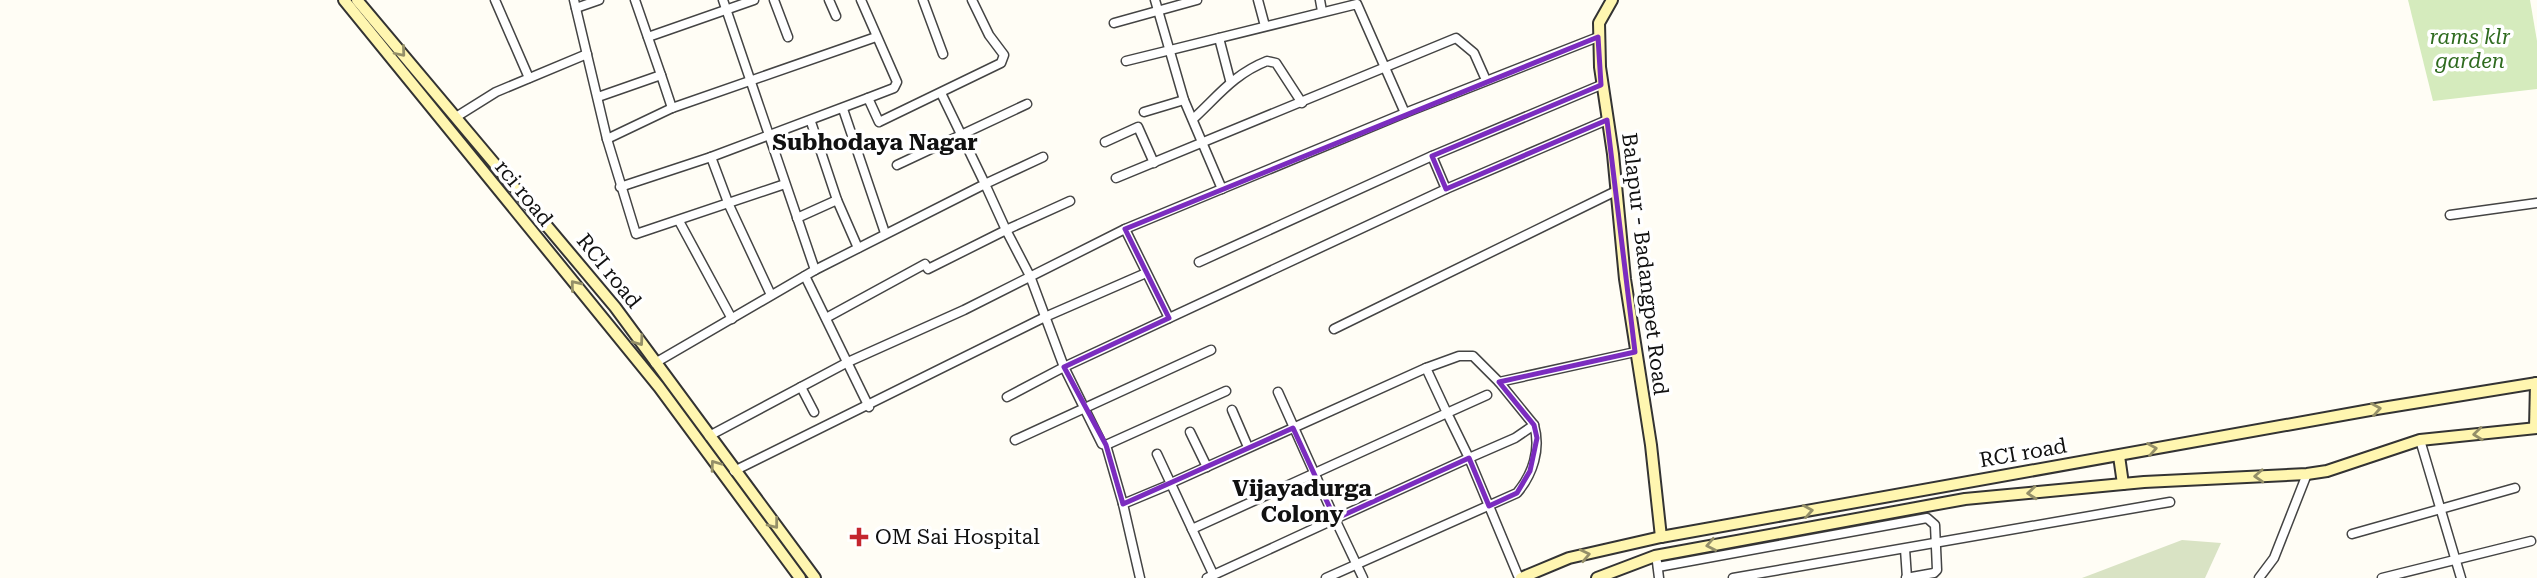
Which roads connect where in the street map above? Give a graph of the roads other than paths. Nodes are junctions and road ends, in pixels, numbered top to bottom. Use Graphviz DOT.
graph roads {
  1 [pos="344,0"];
  2 [pos="357,0"];
  3 [pos="495,0"];
  4 [pos="599,0"];
  5 [pos="635,0"];
  6 [pos="723,0"];
  7 [pos="754,0"];
  8 [pos="774,0"];
  9 [pos="829,0"];
  10 [pos="861,0"];
  11 [pos="923,0"];
  12 [pos="972,0"];
  13 [pos="1154,0"];
  14 [pos="1197,0"];
  15 [pos="1258,0"];
  16 [pos="1320,0"];
  17 [pos="1612,0"];
  18 [pos="575,4"];
  19 [pos="726,10"];
  20 [pos="1157,11"];
  21 [pos="1322,11"];
  22 [pos="836,16"];
  23 [pos="1114,23"];
  24 [pos="1265,26"];
  25 [pos="648,37"];
  26 [pos="788,37"];
  27 [pos="876,37"];
  28 [pos="1598,37"];
  29 [pos="1219,38"];
  30 [pos="1168,52"];
  31 [pos="587,54"];
  32 [pos="943,54"];
  33 [pos="1126,61"];
  34 [pos="1385,68"];
  35 [pos="662,75"];
  36 [pos="529,78"];
  37 [pos="1230,80"];
  38 [pos="1486,80"];
  39 [pos="750,83"];
  40 [pos="1601,85"];
  41 [pos="942,93"];
  42 [pos="598,97"];
  43 [pos="868,98"];
  44 [pos="1184,100"];
  45 [pos="1302,103"];
  46 [pos="1027,104"];
  47 [pos="673,108"];
  48 [pos="843,108"];
  49 [pos="1144,112"];
  50 [pos="1405,113"];
  51 [pos="456,117"];
  52 [pos="1193,119"];
  53 [pos="1607,120"];
  54 [pos="811,122"];
  55 [pos="961,136"];
  56 [pos="769,138"];
  57 [pos="607,139"];
  58 [pos="1105,142"];
  59 [pos="1203,142"];
  60 [pos="482,149"];
  61 [pos="1432,156"];
  62 [pos="711,157"];
  63 [pos="1043,157"];
  64 [pos="472,159"];
  65 [pos="1154,163"];
  66 [pos="897,165"];
  67 [pos="1116,178"];
  68 [pos="785,184"];
  69 [pos="985,184"];
  70 [pos="621,187"];
  71 [pos="1222,189"];
  72 [pos="1446,189"];
  73 [pos="1616,191"];
  74 [pos="837,200"];
  75 [pos="1070,201"];
  76 [pos="2537,203"];
  77 [pos="729,205"];
  78 [pos="2450,215"];
  79 [pos="797,218"];
  80 [pos="679,221"];
  81 [pos="1125,229"];
  82 [pos="1006,230"];
  83 [pos="885,233"];
  84 [pos="858,248"];
  85 [pos="1199,262"];
  86 [pos="815,270"];
  87 [pos="1146,273"];
  88 [pos="805,276"];
  89 [pos="1030,276"];
  90 [pos="771,295"];
  91 [pos="1045,317"];
  92 [pos="827,318"];
  93 [pos="1169,318"];
  94 [pos="732,319"];
  95 [pos="1334,329"];
  96 [pos="1211,350"];
  97 [pos="1635,352"];
  98 [pos="848,362"];
  99 [pos="655,363"];
  100 [pos="1065,367"];
  101 [pos="1426,368"];
  102 [pos="1499,382"];
  103 [pos="2537,383"];
  104 [pos="801,387"];
  105 [pos="1226,391"];
  106 [pos="1278,392"];
  107 [pos="1487,395"];
  108 [pos="1007,397"];
  109 [pos="869,407"];
  110 [pos="1085,408"];
  111 [pos="1231,410"];
  112 [pos="814,412"];
  113 [pos="1447,413"];
  114 [pos="1534,425"];
  115 [pos="1293,428"];
  116 [pos="2536,428"];
  117 [pos="1190,432"];
  118 [pos="709,436"];
  119 [pos="1015,440"];
  120 [pos="2420,440"];
  121 [pos="1106,445"];
  122 [pos="1248,447"];
  123 [pos="1157,454"];
  124 [pos="2119,456"];
  125 [pos="1469,458"];
  126 [pos="1207,467"];
  127 [pos="734,471"];
  128 [pos="1314,472"];
  129 [pos="2306,474"];
  130 [pos="1171,484"];
  131 [pos="2123,484"];
  132 [pos="2515,488"];
  133 [pos="2170,502"];
  134 [pos="751,504"];
  135 [pos="1122,504"];
  136 [pos="1489,506"];
  137 [pos="2441,510"];
  138 [pos="1335,519"];
  139 [pos="1192,529"];
  140 [pos="2352,534"];
  141 [pos="1661,537"];
  142 [pos="2531,541"];
  143 [pos="1936,543"];
  144 [pos="1905,549"];
  145 [pos="2455,558"];
  146 [pos="1656,561"];
  147 [pos="1357,564"];
  148 [pos="1210,576"];
  149 [pos="800,578"];
  150 [pos="815,578"];
  151 [pos="1140,578"];
  152 [pos="1326,578"];
  153 [pos="1363,578"];
  154 [pos="1520,578"];
  155 [pos="1597,578"];
  156 [pos="1659,578"];
  157 [pos="1733,578"];
  158 [pos="1906,578"];
  159 [pos="2259,578"];
  160 [pos="2382,578"];
  161 [pos="2460,578"];
  1 -- 64 [label="main road, rci road"];
  2 -- 51 [label="main road, RCI road, one-way"];
  3 -- 36 [label="street"];
  4 -- 18 [label="street"];
  5 -- 25 [label="street"];
  6 -- 19 [label="street"];
  7 -- 19 [label="street"];
  8 -- 26 [label="street"];
  9 -- 22 [label="street"];
  10 -- 27 [label="street"];
  11 -- 32 [label="street"];
  12 -- 41 [label="street"];
  13 -- 20 [label="street"];
  14 -- 20 [label="street"];
  15 -- 24 [label="street"];
  16 -- 21 [label="street"];
  17 -- 28 [label="main road, Balapur - Badangpet Road"];
  18 -- 31 [label="street"];
  19 -- 25 [label="street"];
  19 -- 39 [label="street"];
  20 -- 23 [label="street"];
  20 -- 30 [label="street"];
  21 -- 24 [label="street"];
  21 -- 34 [label="street"];
  24 -- 29 [label="street"];
  25 -- 35 [label="street"];
  27 -- 39 [label="street"];
  27 -- 43 [label="street"];
  28 -- 38 [label="street"];
  28 -- 40 [label="main road, Balapur - Badangpet Road"];
  29 -- 30 [label="street"];
  29 -- 37 [label="street"];
  30 -- 33 [label="street"];
  30 -- 44 [label="street"];
  31 -- 36 [label="street"];
  31 -- 42 [label="street"];
  34 -- 38 [label="street"];
  34 -- 45 [label="street"];
  34 -- 50 [label="street"];
  35 -- 42 [label="street"];
  35 -- 47 [label="street"];
  36 -- 51 [label="street"];
  37 -- 45 [label="street"];
  37 -- 52 [label="street"];
  38 -- 50 [label="street"];
  39 -- 47 [label="street"];
  39 -- 56 [label="street"];
  40 -- 53 [label="main road, Balapur - Badangpet Road"];
  40 -- 61 [label="street"];
  41 -- 43 [label="street"];
  41 -- 55 [label="street"];
  42 -- 57 [label="street"];
  43 -- 48 [label="street"];
  44 -- 49 [label="street"];
  44 -- 52 [label="street"];
  45 -- 59 [label="street"];
  46 -- 55 [label="street"];
  47 -- 57 [label="street"];
  48 -- 54 [label="street"];
  48 -- 83 [label="street"];
  50 -- 71 [label="street"];
  51 -- 60 [label="main road, RCI road"];
  52 -- 59 [label="street"];
  53 -- 72 [label="street"];
  53 -- 73 [label="main road, Balapur - Badangpet Road"];
  54 -- 56 [label="street"];
  54 -- 74 [label="street"];
  55 -- 66 [label="street"];
  55 -- 69 [label="street"];
  56 -- 62 [label="street"];
  56 -- 68 [label="street"];
  57 -- 70 [label="street"];
  58 -- 65 [label="street"];
  59 -- 65 [label="street"];
  59 -- 71 [label="street"];
  60 -- 64 [label="main road"];
  60 -- 99 [label="main road, RCI road, one-way"];
  61 -- 72 [label="street"];
  61 -- 85 [label="street"];
  62 -- 70 [label="street"];
  62 -- 77 [label="street"];
  63 -- 69 [label="street"];
  134 -- 64 [label="main road, rci road, one-way"];
  65 -- 67 [label="street"];
  68 -- 77 [label="street"];
  68 -- 79 [label="street"];
  69 -- 82 [label="street"];
  69 -- 83 [label="street"];
  70 -- 80 [label="street"];
  71 -- 81 [label="street"];
  72 -- 93 [label="street"];
  73 -- 95 [label="street"];
  73 -- 97 [label="main road, Balapur - Badangpet Road"];
  74 -- 79 [label="street"];
  74 -- 84 [label="street"];
  75 -- 82 [label="street"];
  76 -- 78 [label="street"];
  77 -- 80 [label="street"];
  77 -- 90 [label="street"];
  79 -- 86 [label="street"];
  80 -- 94 [label="street"];
  81 -- 87 [label="street"];
  81 -- 89 [label="street"];
  82 -- 89 [label="street"];
  82 -- 92 [label="street"];
  83 -- 84 [label="street"];
  84 -- 86 [label="street"];
  86 -- 88 [label="street"];
  87 -- 91 [label="street"];
  87 -- 93 [label="street"];
  88 -- 90 [label="street"];
  88 -- 92 [label="street"];
  89 -- 91 [label="street"];
  89 -- 98 [label="street"];
  90 -- 94 [label="street"];
  91 -- 100 [label="street"];
  91 -- 109 [label="street"];
  92 -- 98 [label="street"];
  93 -- 100 [label="street"];
  94 -- 99 [label="street"];
  96 -- 110 [label="street"];
  97 -- 102 [label="street"];
  97 -- 141 [label="main road, Balapur - Badangpet Road"];
  98 -- 104 [label="street"];
  98 -- 109 [label="street"];
  99 -- 118 [label="main road, RCI road"];
  100 -- 108 [label="street"];
  100 -- 110 [label="street"];
  101 -- 102 [label="street"];
  101 -- 113 [label="street"];
  101 -- 115 [label="street"];
  102 -- 114 [label="street"];
  103 -- 116 [label="main road"];
  124 -- 103 [label="main road, RCI road, one-way"];
  104 -- 112 [label="street"];
  104 -- 118 [label="street"];
  105 -- 121 [label="street"];
  106 -- 115 [label="street"];
  107 -- 113 [label="street"];
  109 -- 127 [label="street"];
  110 -- 119 [label="street"];
  110 -- 121 [label="street"];
  111 -- 122 [label="street"];
  113 -- 125 [label="street"];
  113 -- 128 [label="street"];
  114 -- 125 [label="street"];
  114 -- 136 [label="street"];
  115 -- 122 [label="street"];
  115 -- 128 [label="street"];
  116 -- 120 [label="main road, one-way"];
  117 -- 126 [label="street"];
  118 -- 127 [label="main road, RCI road"];
  120 -- 129 [label="main road"];
  120 -- 137 [label="street"];
  121 -- 135 [label="street"];
  122 -- 126 [label="street"];
  123 -- 130 [label="street"];
  124 -- 131 [label="main road"];
  141 -- 124 [label="main road, RCI road, one-way"];
  125 -- 136 [label="street"];
  125 -- 138 [label="street"];
  126 -- 130 [label="street"];
  127 -- 134 [label="main road, RCI road"];
  128 -- 138 [label="street"];
  128 -- 139 [label="street"];
  129 -- 131 [label="main road, one-way"];
  129 -- 159 [label="street"];
  130 -- 135 [label="street"];
  130 -- 139 [label="street"];
  131 -- 146 [label="main road, one-way"];
  132 -- 137 [label="street"];
  133 -- 143 [label="street"];
  134 -- 149 [label="main road, rci road"];
  134 -- 150 [label="main road, RCI road, one-way"];
  135 -- 151 [label="street"];
  136 -- 147 [label="street"];
  136 -- 154 [label="street"];
  137 -- 140 [label="street"];
  137 -- 145 [label="street"];
  138 -- 147 [label="street"];
  138 -- 148 [label="street"];
  139 -- 148 [label="street"];
  154 -- 141 [label="main road, RCI road, one-way"];
  142 -- 145 [label="street"];
  143 -- 144 [label="street"];
  143 -- 146 [label="street"];
  143 -- 158 [label="street"];
  144 -- 157 [label="street"];
  144 -- 158 [label="street"];
  145 -- 160 [label="street"];
  145 -- 161 [label="street"];
  146 -- 155 [label="main road"];
  146 -- 156 [label="street"];
  147 -- 152 [label="street"];
  147 -- 153 [label="street"];
}
